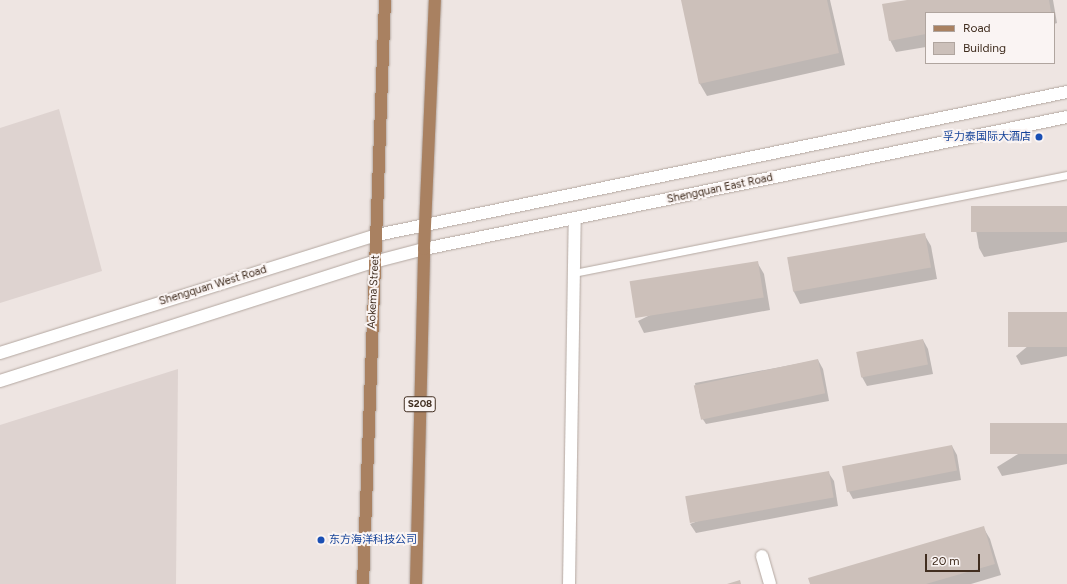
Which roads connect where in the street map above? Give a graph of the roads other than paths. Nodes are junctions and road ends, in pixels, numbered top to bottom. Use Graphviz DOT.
graph roads {
  1 [pos="385,0"];
  2 [pos="435,0"];
  3 [pos="1067,92"];
  4 [pos="1067,117"];
  5 [pos="1067,175"];
  6 [pos="575,219"];
  7 [pos="427,224"];
  8 [pos="377,235"];
  9 [pos="424,249"];
  10 [pos="374,262"];
  11 [pos="574,272"];
  12 [pos="0,352"];
  13 [pos="0,381"];
  14 [pos="762,556"];
  15 [pos="363,584"];
  16 [pos="416,584"];
  17 [pos="569,584"];
  18 [pos="770,584"];
  1 -- 8 [label="main road, Aokema Street"];
  2 -- 7 [label="main road, S208"];
  3 -- 7 [label="street"];
  4 -- 6 [label="street, Shengquan East Road"];
  5 -- 11 [label="lane"];
  6 -- 9 [label="street, Shengquan East Road"];
  6 -- 11 [label="street"];
  7 -- 8 [label="street, Shengquan West Road"];
  7 -- 9 [label="main road, S208"];
  8 -- 10 [label="main road, Aokema Street"];
  8 -- 12 [label="street, Shengquan West Road"];
  9 -- 10 [label="street, Shengquan East Road"];
  9 -- 16 [label="main road, S208"];
  10 -- 13 [label="street"];
  10 -- 15 [label="main road, Aokema Street"];
  11 -- 17 [label="street"];
  14 -- 18 [label="street"];
}
